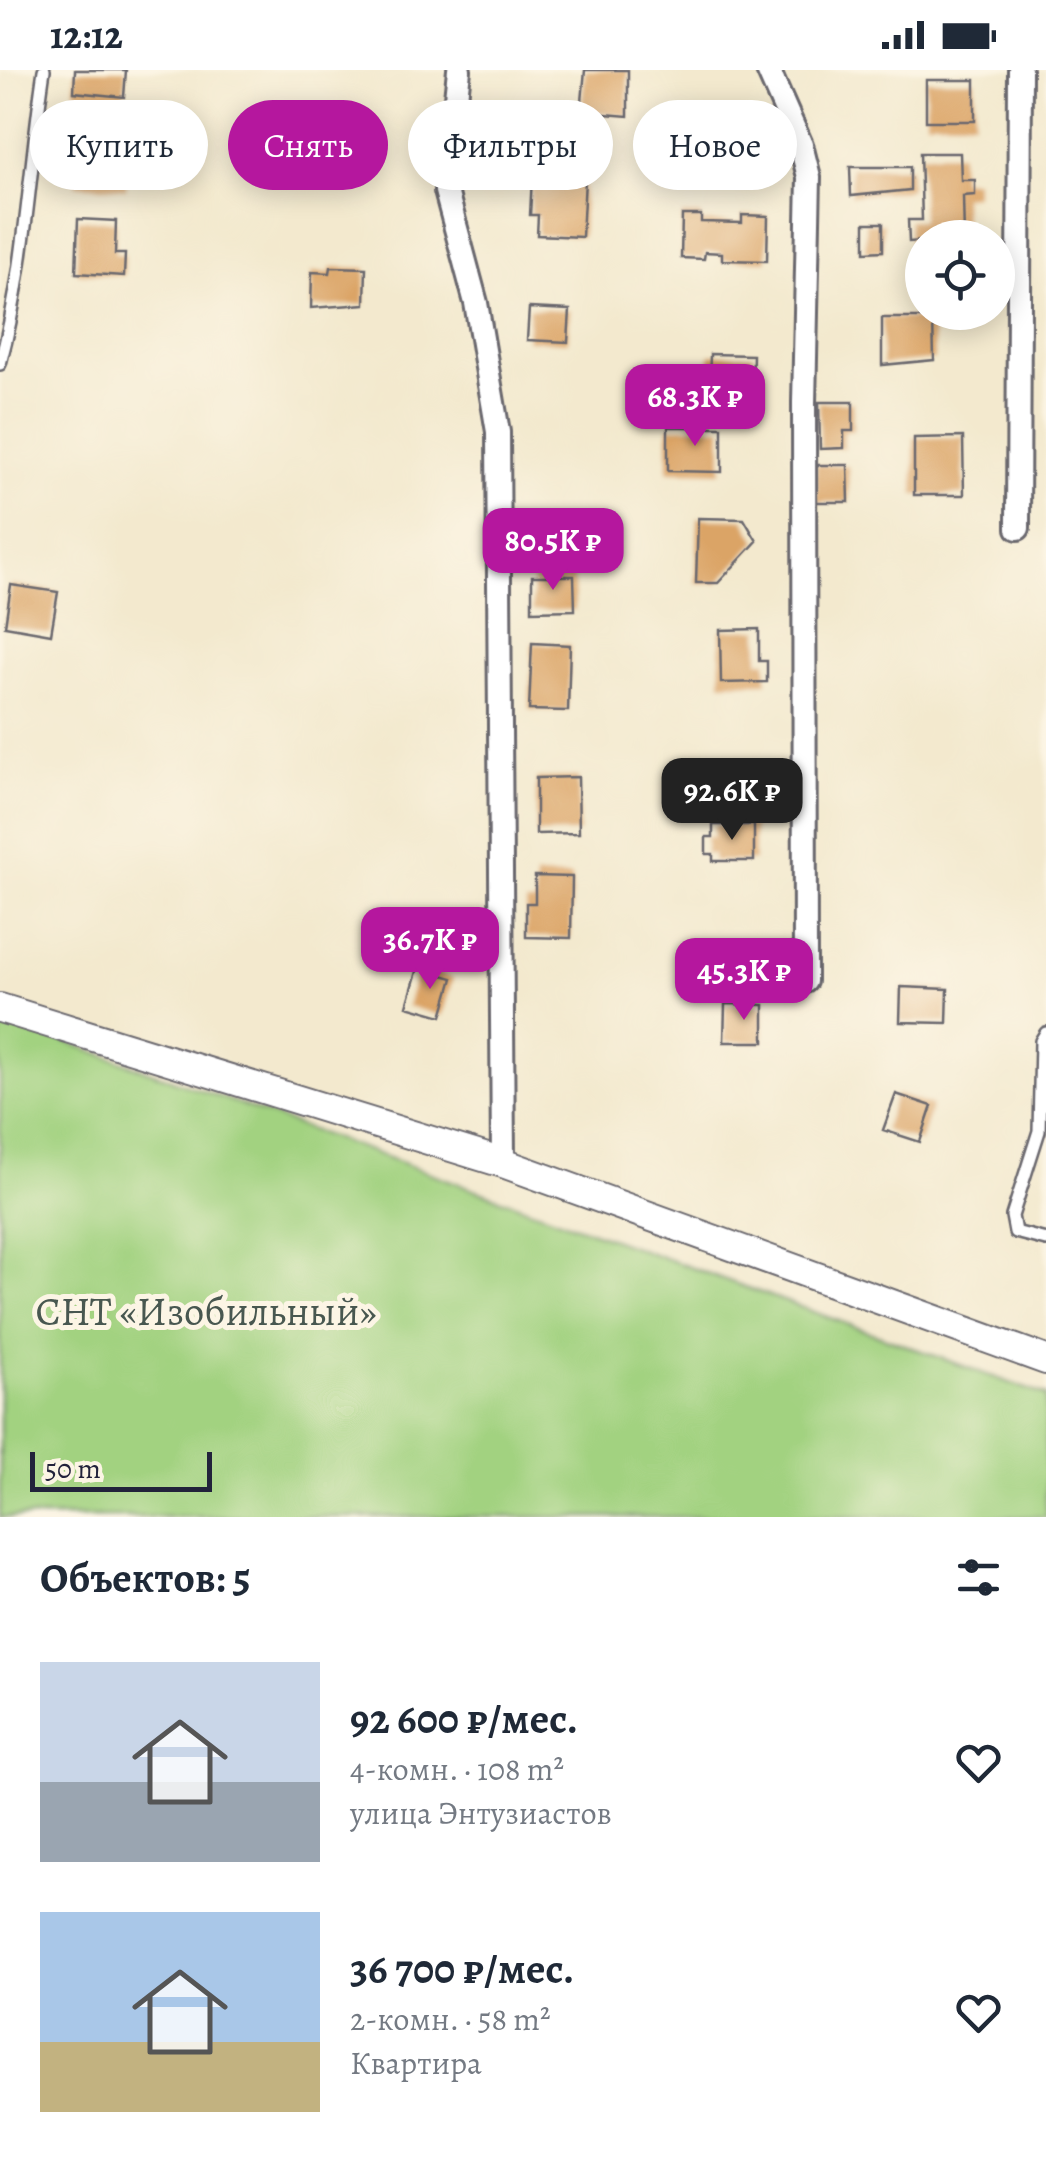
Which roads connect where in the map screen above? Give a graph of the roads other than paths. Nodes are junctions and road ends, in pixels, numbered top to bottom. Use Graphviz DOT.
graph roads {
  1 [pos="44,70"];
  2 [pos="459,70"];
  3 [pos="768,70"];
  4 [pos="1020,70"];
  5 [pos="0,364"];
  6 [pos="1018,528"];
  7 [pos="805,981"];
  8 [pos="0,1008"];
  9 [pos="1046,1033"];
  10 [pos="503,1162"];
  11 [pos="1046,1240"];
  12 [pos="1046,1360"];
  1 -- 5 [label="lane"];
  2 -- 10 [label="street"];
  3 -- 7 [label="street"];
  4 -- 6 [label="street"];
  8 -- 10 [label="street"];
  9 -- 11 [label="lane"];
  10 -- 12 [label="street"];
}
